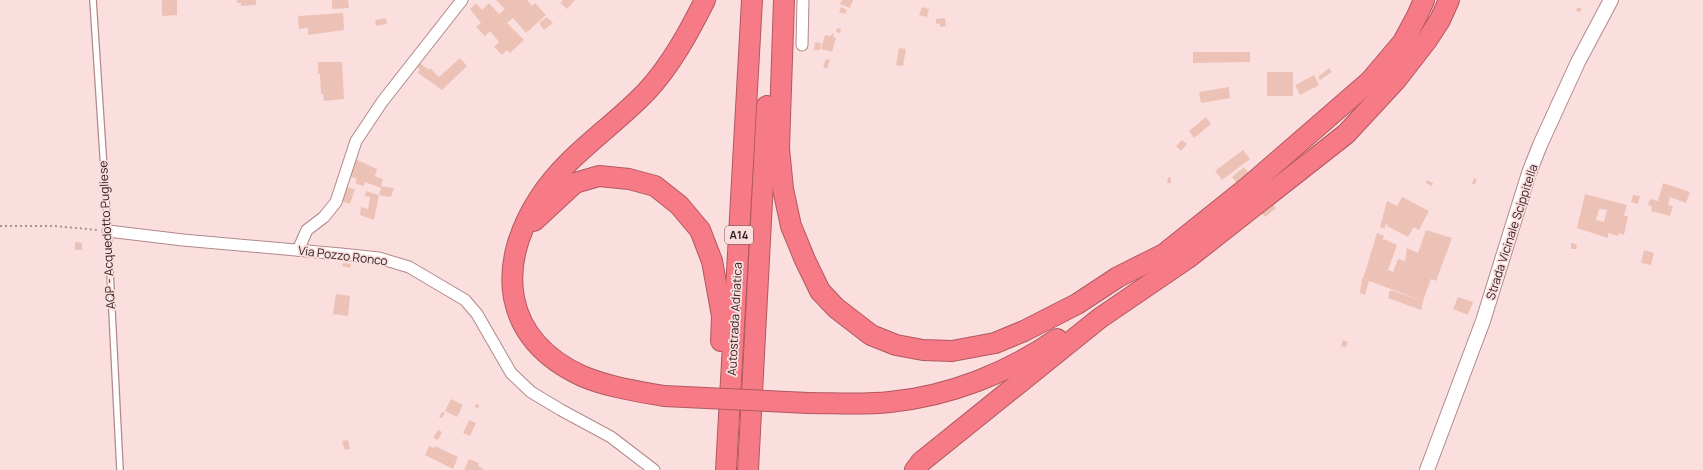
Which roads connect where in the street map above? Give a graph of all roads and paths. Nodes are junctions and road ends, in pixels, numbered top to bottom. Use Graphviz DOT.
graph roads {
  1 [pos="93,0"];
  2 [pos="462,0"];
  3 [pos="705,0"];
  4 [pos="752,0"];
  5 [pos="772,0"];
  6 [pos="784,0"];
  7 [pos="803,0"];
  8 [pos="1414,0"];
  9 [pos="1424,0"];
  10 [pos="1449,0"];
  11 [pos="1611,0"];
  12 [pos="1409,31"];
  13 [pos="802,45"];
  14 [pos="0,226"];
  15 [pos="108,231"];
  16 [pos="520,233"];
  17 [pos="298,250"];
  18 [pos="1164,254"];
  19 [pos="1188,258"];
  20 [pos="1097,312"];
  21 [pos="120,470"];
  22 [pos="654,470"];
  23 [pos="720,470"];
  24 [pos="726,470"];
  25 [pos="748,470"];
  26 [pos="915,470"];
  27 [pos="1427,470"];
  1 -- 15 [label="lane, AQP - Acquedotto Pugliese"];
  2 -- 17 [label="street"];
  3 -- 16 [label="highway"];
  4 -- 24 [label="highway, Autostrada Adriatica / A14"];
  5 -- 25 [label="highway, Autostrada Adriatica / A14"];
  6 -- 18 [label="highway"];
  7 -- 13 [label="street"];
  8 -- 12 [label="highway"];
  9 -- 12 [label="highway"];
  10 -- 19 [label="highway"];
  11 -- 27 [label="street, Strada Vicinale Scippitella"];
  12 -- 18 [label="highway"];
  14 -- 15 [label="path"];
  15 -- 17 [label="street, Via Pozzo Ronco"];
  15 -- 21 [label="lane, AQP - Acquedotto Pugliese"];
  16 -- 20 [label="highway, bridge"];
  16 -- 23 [label="highway"];
  17 -- 22 [label="street, Via Pozzo Ronco"];
  18 -- 20 [label="highway"];
  19 -- 20 [label="highway"];
  19 -- 26 [label="highway"];
}
